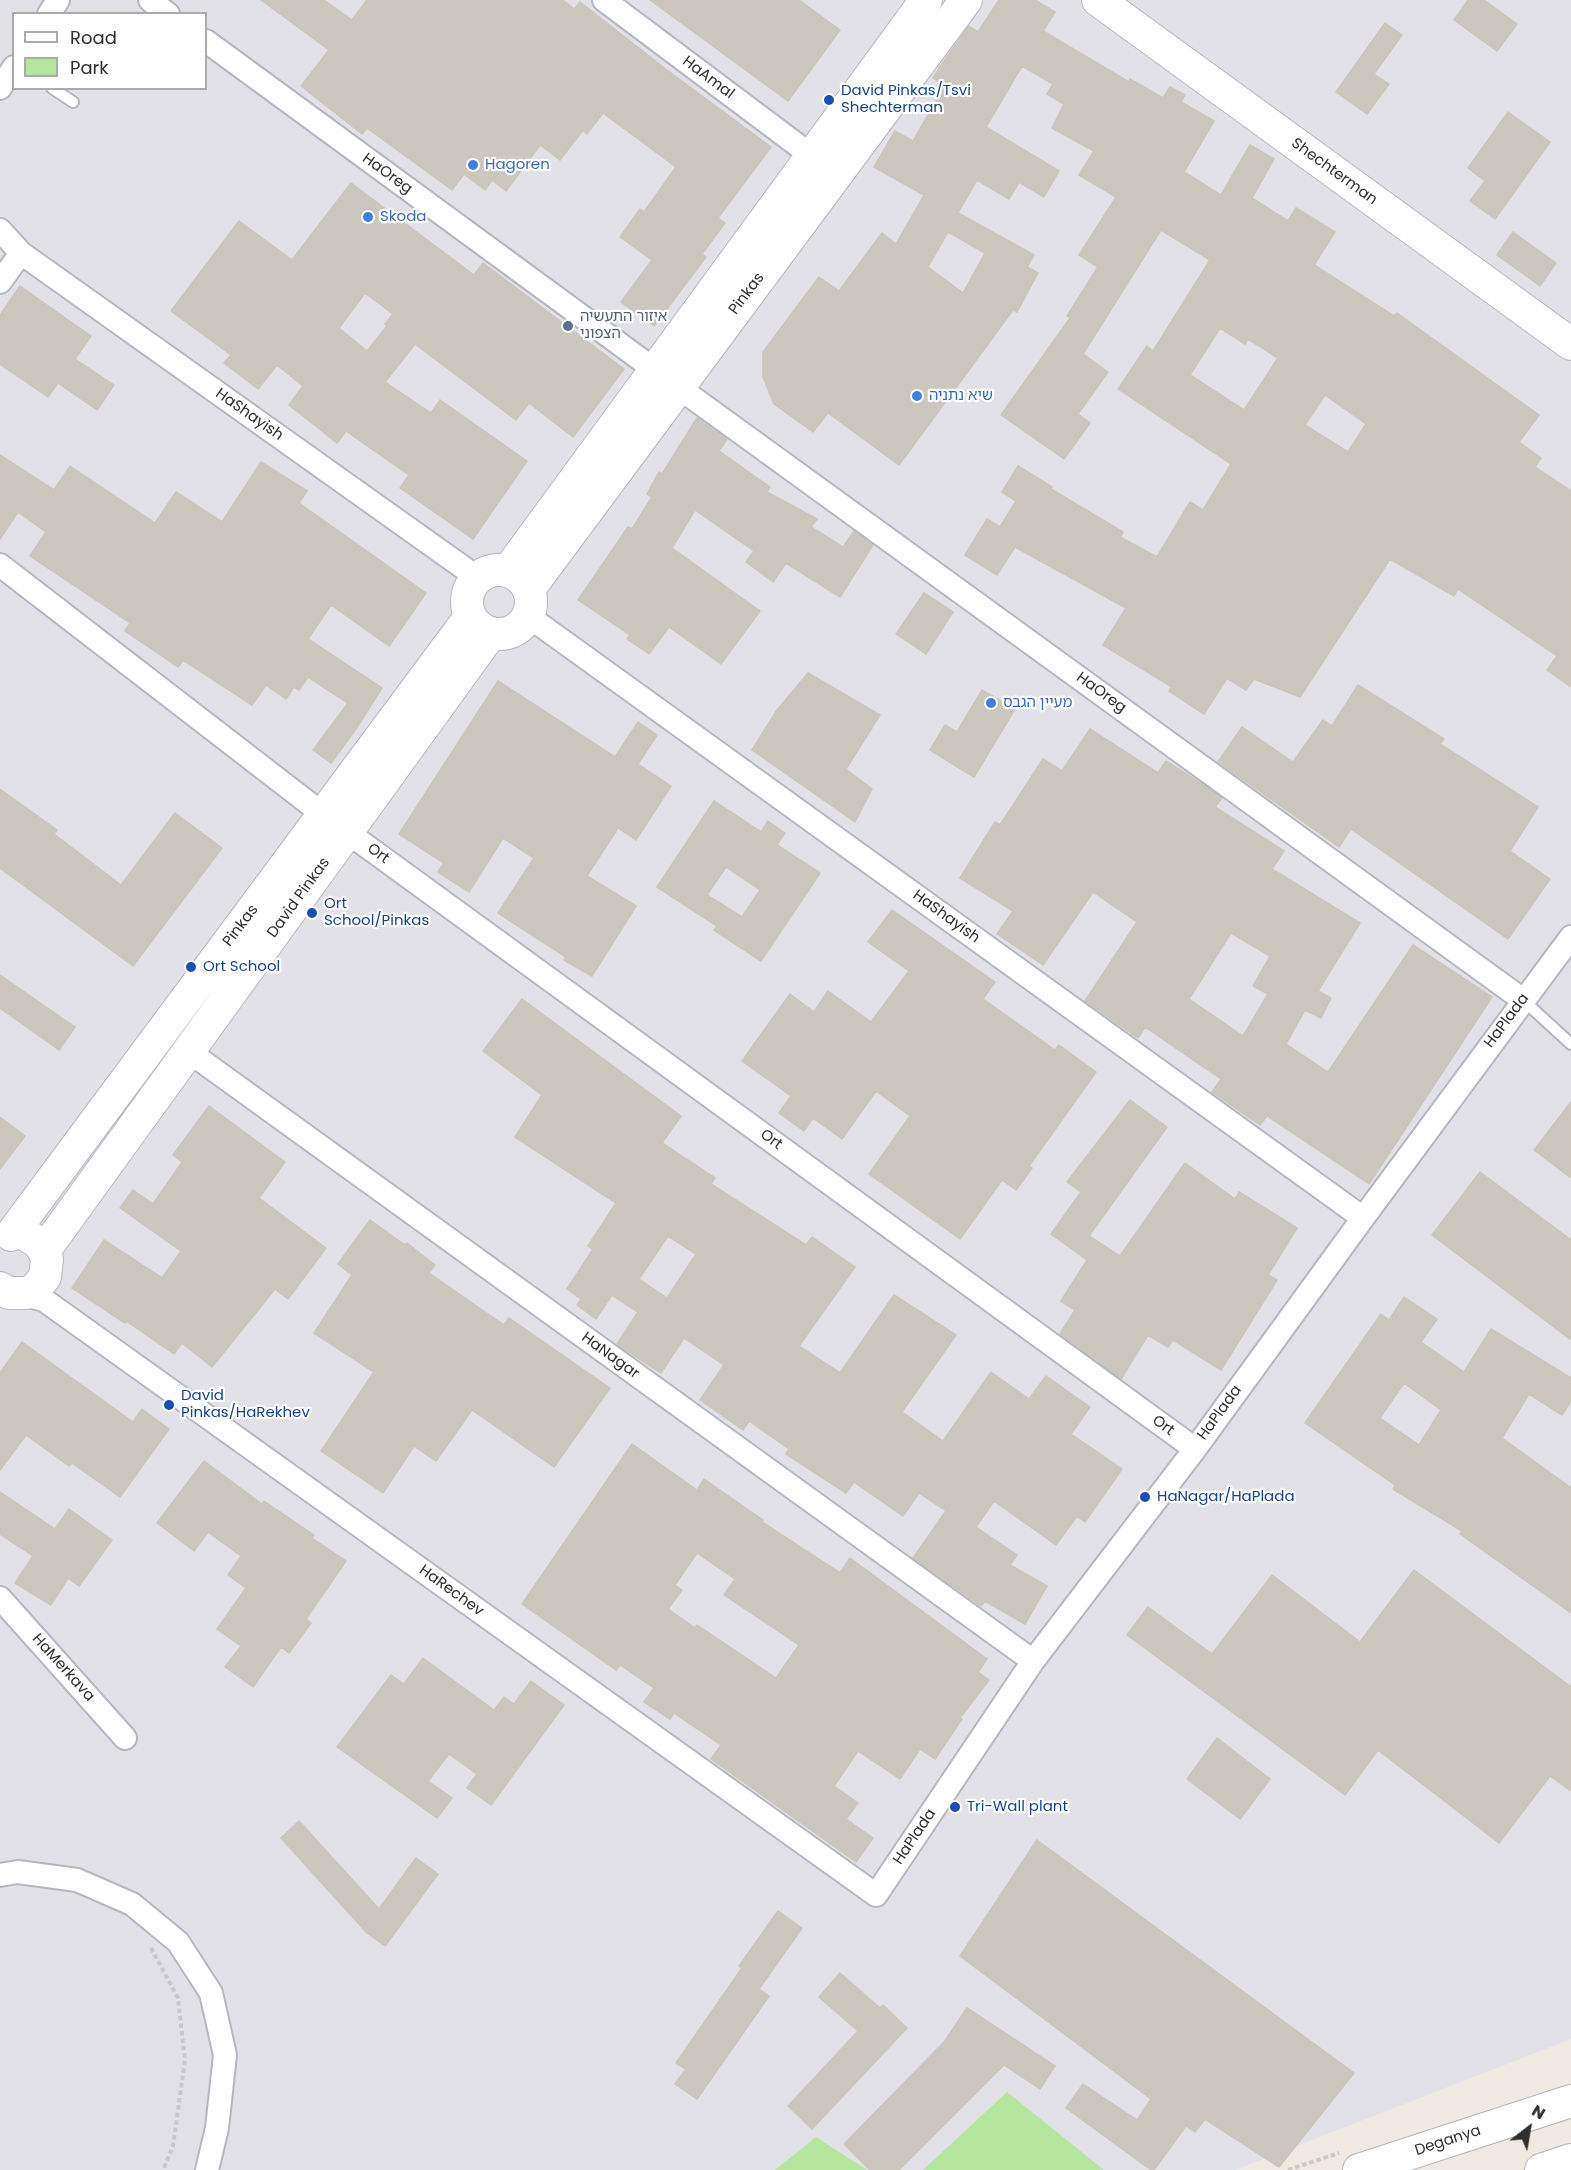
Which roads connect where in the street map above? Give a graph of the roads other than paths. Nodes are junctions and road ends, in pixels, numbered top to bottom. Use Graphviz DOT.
graph roads {
  1 [pos="150,0"];
  2 [pos="604,0"];
  3 [pos="926,0"];
  4 [pos="966,0"];
  5 [pos="1098,0"];
  6 [pos="165,12"];
  7 [pos="207,42"];
  8 [pos="12,70"];
  9 [pos="0,88"];
  10 [pos="55,90"];
  11 [pos="73,102"];
  12 [pos="812,156"];
  13 [pos="0,230"];
  14 [pos="21,253"];
  15 [pos="0,282"];
  16 [pos="1571,344"];
  17 [pos="667,378"];
  18 [pos="0,565"];
  19 [pos="511,588"];
  20 [pos="481,625"];
  21 [pos="335,823"];
  22 [pos="1571,937"];
  23 [pos="1523,1000"];
  24 [pos="1571,1044"];
  25 [pos="188,1052"];
  26 [pos="1363,1218"];
  27 [pos="5,1237"];
  28 [pos="44,1251"];
  29 [pos="10,1297"];
  30 [pos="1194,1449"];
  31 [pos="0,1598"];
  32 [pos="1033,1662"];
  33 [pos="125,1738"];
  34 [pos="0,1875"];
  35 [pos="876,1895"];
  36 [pos="1571,2100"];
  37 [pos="1571,2160"];
  38 [pos="207,2170"];
  39 [pos="1359,2170"];
  40 [pos="1540,2170"];
  1 -- 6 [label="street"];
  2 -- 12 [label="street, HaAmal"];
  3 -- 12 [label="street, Pinkas"];
  4 -- 17 [label="street, Pinkas"];
  5 -- 16 [label="street, Shechterman"];
  7 -- 17 [label="street, HaOreg"];
  8 -- 9 [label="street"];
  10 -- 11 [label="lane"];
  12 -- 17 [label="street, Pinkas"];
  13 -- 14 [label="street, HaShayish"];
  14 -- 15 [label="street"];
  14 -- 19 [label="street, HaShayish"];
  17 -- 19 [label="street, Pinkas"];
  17 -- 23 [label="street, HaOreg"];
  18 -- 21 [label="street, Ort"];
  19 -- 20 [label="street"];
  19 -- 20 [label="street"];
  19 -- 26 [label="street, HaShayish"];
  20 -- 21 [label="street, Pinkas"];
  21 -- 25 [label="street, David Pinkas"];
  21 -- 27 [label="street, Pinkas"];
  21 -- 30 [label="street, Ort"];
  22 -- 23 [label="street, HaPlada"];
  23 -- 24 [label="lane"];
  23 -- 26 [label="street, HaPlada"];
  25 -- 28 [label="street, David Pinkas"];
  25 -- 32 [label="street, HaNagar"];
  26 -- 30 [label="street, HaPlada"];
  27 -- 28 [label="street"];
  28 -- 29 [label="street"];
  29 -- 35 [label="street, HaRechev"];
  30 -- 32 [label="street, HaPlada"];
  31 -- 33 [label="street, HaMerkava"];
  32 -- 35 [label="street, HaPlada"];
  34 -- 38 [label="street"];
  36 -- 39 [label="street, Deganya"];
  37 -- 40 [label="street"];
}
